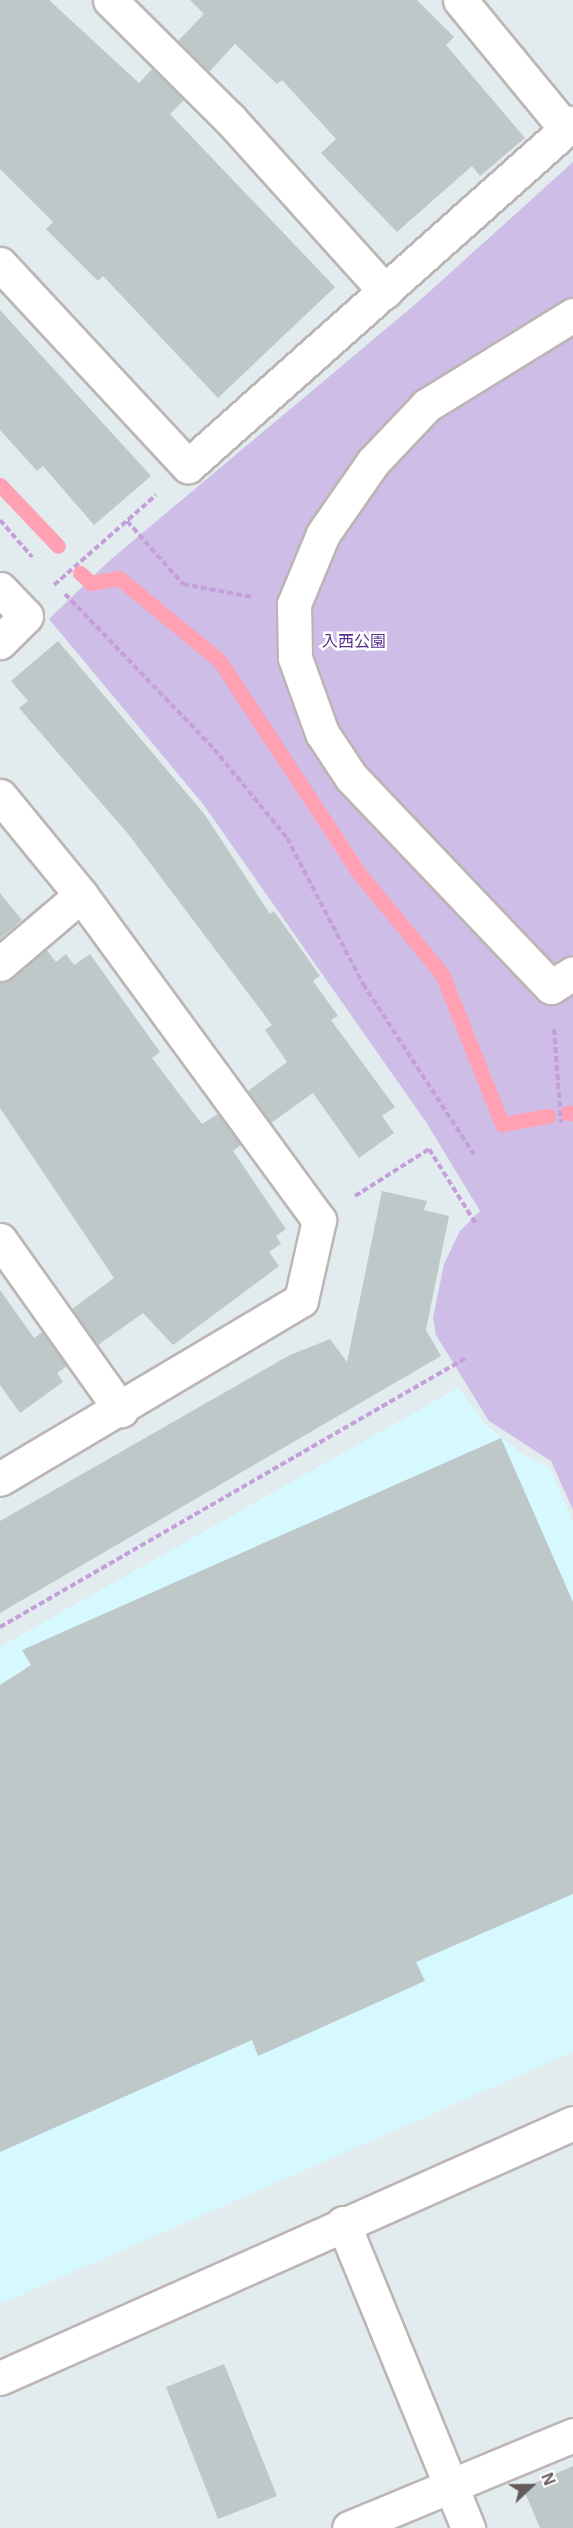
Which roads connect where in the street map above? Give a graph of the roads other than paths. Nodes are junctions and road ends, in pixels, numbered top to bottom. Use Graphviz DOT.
graph roads {
  1 [pos="110,0"];
  2 [pos="460,0"];
  3 [pos="569,126"];
  4 [pos="0,264"];
  5 [pos="385,291"];
  6 [pos="573,315"];
  7 [pos="0,589"];
  8 [pos="0,642"];
  9 [pos="0,796"];
  10 [pos="81,895"];
  11 [pos="0,964"];
  12 [pos="562,980"];
  13 [pos="0,1240"];
  14 [pos="121,1410"];
  15 [pos="0,1479"];
  16 [pos="573,2123"];
  17 [pos="343,2223"];
  18 [pos="0,2378"];
  19 [pos="573,2435"];
  20 [pos="450,2487"];
  21 [pos="349,2528"];
  22 [pos="468,2528"];
  1 -- 5 [label="street"];
  2 -- 3 [label="street"];
  3 -- 5 [label="street"];
  4 -- 5 [label="street"];
  6 -- 12 [label="street"];
  7 -- 8 [label="street"];
  9 -- 10 [label="street"];
  10 -- 11 [label="street"];
  10 -- 14 [label="street"];
  13 -- 14 [label="street"];
  14 -- 15 [label="street"];
  16 -- 17 [label="street"];
  17 -- 18 [label="street"];
  17 -- 20 [label="street"];
  19 -- 20 [label="street"];
  20 -- 21 [label="street"];
  20 -- 22 [label="street"];
}
